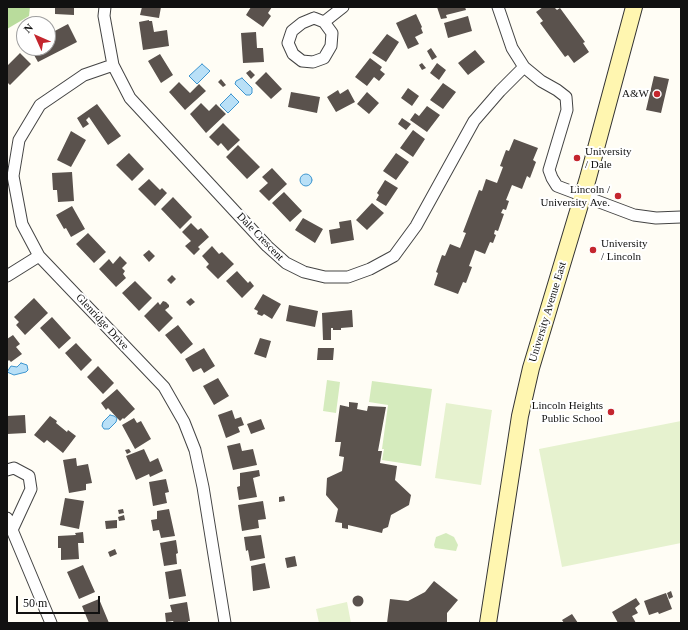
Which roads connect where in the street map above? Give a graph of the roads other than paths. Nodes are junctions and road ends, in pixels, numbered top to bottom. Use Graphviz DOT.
graph roads {
  1 [pos="105,7"];
  2 [pos="343,7"];
  3 [pos="498,7"];
  4 [pos="634,7"];
  5 [pos="324,22"];
  6 [pos="113,65"];
  7 [pos="524,67"];
  8 [pos="583,196"];
  9 [pos="681,217"];
  10 [pos="39,256"];
  11 [pos="7,276"];
  12 [pos="7,470"];
  13 [pos="7,518"];
  14 [pos="12,530"];
  15 [pos="51,623"];
  16 [pos="225,623"];
  17 [pos="488,623"];
  1 -- 6 [label="street, Dale Crescent"];
  2 -- 5 [label="street"];
  3 -- 7 [label="street"];
  4 -- 8 [label="main road, University Avenue East"];
  6 -- 7 [label="street, Dale Crescent"];
  6 -- 10 [label="street, Glenridge Drive"];
  7 -- 8 [label="street"];
  8 -- 9 [label="street"];
  8 -- 17 [label="main road, University Avenue East"];
  10 -- 11 [label="street"];
  10 -- 16 [label="street, Glenridge Drive"];
  12 -- 14 [label="street"];
  13 -- 14 [label="street"];
  14 -- 15 [label="street"];
}
